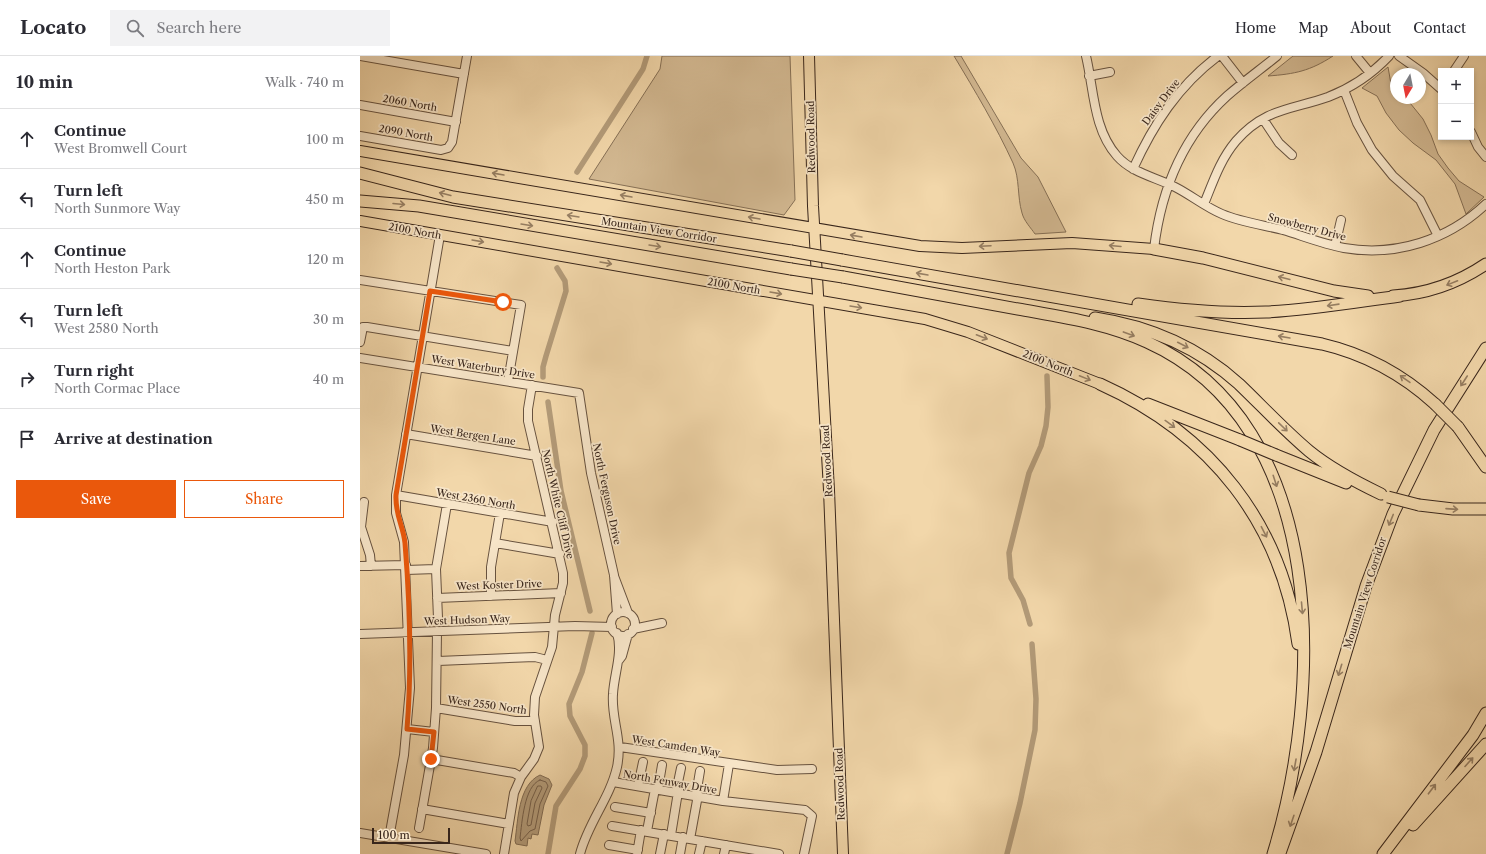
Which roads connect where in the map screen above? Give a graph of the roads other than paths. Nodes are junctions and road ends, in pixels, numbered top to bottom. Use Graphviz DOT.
graph roads {
  1 [pos="360,56"];
  2 [pos="467,56"];
  3 [pos="809,56"];
  4 [pos="1086,56"];
  5 [pos="1218,56"];
  6 [pos="1222,56"];
  7 [pos="1277,56"];
  8 [pos="1356,56"];
  9 [pos="1389,56"];
  10 [pos="1399,56"];
  11 [pos="1464,56"];
  12 [pos="1456,68"];
  13 [pos="1110,72"];
  14 [pos="1370,73"];
  15 [pos="464,74"];
  16 [pos="1089,76"];
  17 [pos="1243,83"];
  18 [pos="1438,86"];
  19 [pos="1344,90"];
  20 [pos="360,105"];
  21 [pos="1263,119"];
  22 [pos="456,122"];
  23 [pos="360,136"];
  24 [pos="1474,138"];
  25 [pos="360,151"];
  26 [pos="1292,155"];
  27 [pos="1486,157"];
  28 [pos="1133,169"];
  29 [pos="360,173"];
  30 [pos="1167,183"];
  31 [pos="360,201"];
  32 [pos="1204,204"];
  33 [pos="1486,204"];
  34 [pos="1341,220"];
  35 [pos="360,221"];
  36 [pos="814,228"];
  37 [pos="440,235"];
  38 [pos="1438,236"];
  39 [pos="1335,246"];
  40 [pos="1154,250"];
  41 [pos="1486,264"];
  42 [pos="360,280"];
  43 [pos="960,280"];
  44 [pos="430,291"];
  45 [pos="940,294"];
  46 [pos="1400,296"];
  47 [pos="818,300"];
  48 [pos="423,336"];
  49 [pos="360,342"];
  50 [pos="1486,348"];
  51 [pos="513,351"];
  52 [pos="360,358"];
  53 [pos="418,366"];
  54 [pos="508,381"];
  55 [pos="1100,384"];
  56 [pos="532,385"];
  57 [pos="579,393"];
  58 [pos="406,434"];
  59 [pos="537,456"];
  60 [pos="1486,467"];
  61 [pos="396,495"];
  62 [pos="1385,496"];
  63 [pos="364,502"];
  64 [pos="447,504"];
  65 [pos="1486,509"];
  66 [pos="361,513"];
  67 [pos="500,513"];
  68 [pos="553,522"];
  69 [pos="495,543"];
  70 [pos="560,554"];
  71 [pos="360,566"];
  72 [pos="371,566"];
  73 [pos="406,568"];
  74 [pos="436,569"];
  75 [pos="614,575"];
  76 [pos="561,593"];
  77 [pos="491,596"];
  78 [pos="437,598"];
  79 [pos="631,615"];
  80 [pos="615,616"];
  81 [pos="438,618"];
  82 [pos="553,626"];
  83 [pos="575,626"];
  84 [pos="615,630"];
  85 [pos="437,631"];
  86 [pos="409,632"];
  87 [pos="631,632"];
  88 [pos="360,634"];
  89 [pos="547,660"];
  90 [pos="619,660"];
  91 [pos="438,661"];
  92 [pos="436,708"];
  93 [pos="1486,713"];
  94 [pos="535,721"];
  95 [pos="407,729"];
  96 [pos="434,732"];
  97 [pos="1300,734"];
  98 [pos="1486,744"];
  99 [pos="620,747"];
  100 [pos="431,759"];
  101 [pos="642,762"];
  102 [pos="729,764"];
  103 [pos="662,765"];
  104 [pos="681,768"];
  105 [pos="812,769"];
  106 [pos="700,771"];
  107 [pos="521,776"];
  108 [pos="613,782"];
  109 [pos="638,786"];
  110 [pos="656,789"];
  111 [pos="677,792"];
  112 [pos="697,795"];
  113 [pos="723,801"];
  114 [pos="616,807"];
  115 [pos="422,809"];
  116 [pos="651,813"];
  117 [pos="508,824"];
  118 [pos="612,826"];
  119 [pos="418,828"];
  120 [pos="644,831"];
  121 [pos="360,833"];
  122 [pos="667,835"];
  123 [pos="389,838"];
  124 [pos="687,838"];
  125 [pos="702,840"];
  126 [pos="609,845"];
  127 [pos="726,845"];
  128 [pos="637,852"];
  129 [pos="486,854"];
  130 [pos="504,854"];
  131 [pos="580,854"];
  132 [pos="660,854"];
  133 [pos="680,854"];
  134 [pos="699,854"];
  135 [pos="724,854"];
  136 [pos="779,854"];
  137 [pos="804,854"];
  138 [pos="843,854"];
  139 [pos="1273,854"];
  140 [pos="1280,854"];
  141 [pos="1383,854"];
  142 [pos="1387,854"];
  1 -- 15 [label="street"];
  2 -- 15 [label="street"];
  3 -- 36 [label="main road, Redwood Road"];
  4 -- 16 [label="street, Snowberry Drive"];
  5 -- 28 [label="street, Daisy Drive"];
  6 -- 17 [label="street"];
  7 -- 17 [label="street"];
  8 -- 14 [label="street"];
  9 -- 14 [label="street"];
  10 -- 18 [label="street"];
  11 -- 12 [label="street"];
  13 -- 16 [label="street"];
  14 -- 19 [label="street"];
  15 -- 22 [label="street"];
  16 -- 28 [label="street, Snowberry Drive"];
  17 -- 30 [label="street"];
  19 -- 21 [label="street"];
  19 -- 38 [label="street"];
  20 -- 22 [label="street, 2060 North"];
  21 -- 26 [label="street"];
  21 -- 32 [label="street"];
  22 -- 23 [label="street, 2090 North"];
  24 -- 27 [label="street"];
  36 -- 25 [label="main road, one-way"];
  28 -- 30 [label="street, Snowberry Drive"];
  43 -- 29 [label="highway, Mountain View Corridor, one-way, bridge"];
  30 -- 32 [label="street, Snowberry Drive"];
  30 -- 40 [label="street"];
  31 -- 45 [label="highway, Mountain View Corridor, one-way, bridge"];
  32 -- 39 [label="street, Snowberry Drive"];
  33 -- 38 [label="street, Snowberry Drive"];
  34 -- 39 [label="street"];
  35 -- 37 [label="main road, 2100 North"];
  40 -- 36 [label="main road, one-way"];
  36 -- 47 [label="main road, Redwood Road"];
  37 -- 44 [label="street"];
  37 -- 47 [label="main road, 2100 North, one-way"];
  38 -- 39 [label="street, Snowberry Drive"];
  46 -- 40 [label="highway, one-way"];
  41 -- 46 [label="highway, one-way"];
  42 -- 44 [label="street"];
  46 -- 43 [label="highway, one-way"];
  60 -- 43 [label="highway, one-way, bridge"];
  44 -- 48 [label="street"];
  44 -- 51 [label="street"];
  45 -- 62 [label="highway, one-way"];
  45 -- 97 [label="highway, one-way"];
  47 -- 55 [label="main road, 2100 North, one-way"];
  47 -- 138 [label="main road, Redwood Road"];
  48 -- 49 [label="street"];
  48 -- 51 [label="street"];
  48 -- 53 [label="street"];
  50 -- 140 [label="highway, Mountain View Corridor, one-way"];
  51 -- 54 [label="street"];
  52 -- 53 [label="street, West Waterbury Drive"];
  53 -- 54 [label="street, West Waterbury Drive"];
  53 -- 58 [label="street"];
  54 -- 56 [label="street, West Waterbury Drive"];
  55 -- 62 [label="highway, bridge"];
  55 -- 97 [label="highway, one-way"];
  56 -- 57 [label="street, West Waterbury Drive"];
  56 -- 59 [label="street, North White Cliff Drive"];
  57 -- 75 [label="street, North Ferguson Drive"];
  58 -- 59 [label="street, West Bergen Lane"];
  58 -- 61 [label="street"];
  59 -- 68 [label="street, North White Cliff Drive"];
  61 -- 64 [label="street, West 2360 North"];
  61 -- 73 [label="street"];
  62 -- 65 [label="highway, one-way, bridge"];
  63 -- 66 [label="street"];
  64 -- 67 [label="street, West 2360 North"];
  64 -- 74 [label="street"];
  66 -- 72 [label="street"];
  67 -- 68 [label="street, West 2360 North"];
  67 -- 69 [label="street"];
  68 -- 70 [label="street, North White Cliff Drive"];
  69 -- 70 [label="street"];
  69 -- 77 [label="street"];
  70 -- 76 [label="street, North White Cliff Drive"];
  71 -- 72 [label="street"];
  72 -- 73 [label="street"];
  73 -- 74 [label="street"];
  73 -- 86 [label="street"];
  74 -- 78 [label="street"];
  75 -- 79 [label="street, North Ferguson Drive"];
  75 -- 80 [label="street, North Ferguson Drive"];
  76 -- 77 [label="street, West Koster Drive"];
  76 -- 82 [label="street, North White Cliff Drive"];
  77 -- 78 [label="street, West Koster Drive"];
  78 -- 81 [label="street"];
  79 -- 80 [label="street, West Hudson Way"];
  79 -- 87 [label="street, North Ferguson Drive"];
  79 -- 87 [label="street, West Hudson Way"];
  80 -- 83 [label="street, West Hudson Way"];
  80 -- 84 [label="street, North Ferguson Drive"];
  82 -- 83 [label="street, West Hudson Way"];
  82 -- 85 [label="street, West Hudson Way"];
  82 -- 89 [label="street, North White Cliff Drive"];
  83 -- 84 [label="street, West Hudson Way"];
  84 -- 87 [label="street, West Hudson Way"];
  84 -- 90 [label="street"];
  85 -- 86 [label="street, West Hudson Way"];
  85 -- 91 [label="street"];
  86 -- 88 [label="street, West Hudson Way"];
  86 -- 95 [label="street"];
  87 -- 90 [label="street"];
  89 -- 91 [label="street"];
  89 -- 94 [label="street, North White Cliff Drive"];
  90 -- 99 [label="street"];
  91 -- 92 [label="street"];
  92 -- 94 [label="street, West 2550 North"];
  92 -- 96 [label="street"];
  141 -- 93 [label="highway, one-way"];
  94 -- 107 [label="street, North White Cliff Drive"];
  95 -- 96 [label="street"];
  95 -- 123 [label="street"];
  96 -- 100 [label="street"];
  97 -- 139 [label="highway, one-way"];
  142 -- 98 [label="highway, one-way"];
  99 -- 102 [label="street, West Camden Way"];
  99 -- 108 [label="street"];
  100 -- 107 [label="street"];
  100 -- 115 [label="street"];
  101 -- 109 [label="street"];
  102 -- 105 [label="street, West Camden Way"];
  102 -- 113 [label="street"];
  103 -- 110 [label="street"];
  104 -- 111 [label="street"];
  106 -- 112 [label="street"];
  107 -- 117 [label="street, North White Cliff Drive"];
  108 -- 109 [label="street, North Fenway Drive"];
  108 -- 131 [label="street"];
  109 -- 110 [label="street, North Fenway Drive"];
  110 -- 111 [label="street, North Fenway Drive"];
  110 -- 116 [label="street"];
  111 -- 112 [label="street, North Fenway Drive"];
  111 -- 122 [label="street"];
  112 -- 113 [label="street, North Fenway Drive"];
  112 -- 124 [label="street"];
  113 -- 137 [label="street, North Fenway Drive"];
  114 -- 116 [label="street"];
  115 -- 117 [label="street"];
  115 -- 119 [label="street"];
  116 -- 120 [label="street"];
  117 -- 130 [label="street, North White Cliff Drive"];
  118 -- 120 [label="street"];
  120 -- 122 [label="street"];
  120 -- 128 [label="street"];
  121 -- 123 [label="street"];
  122 -- 124 [label="street"];
  122 -- 132 [label="street"];
  123 -- 129 [label="street"];
  124 -- 125 [label="street"];
  124 -- 133 [label="street"];
  125 -- 127 [label="street"];
  125 -- 134 [label="street"];
  126 -- 128 [label="street"];
  127 -- 135 [label="street"];
  127 -- 136 [label="street"];
}
